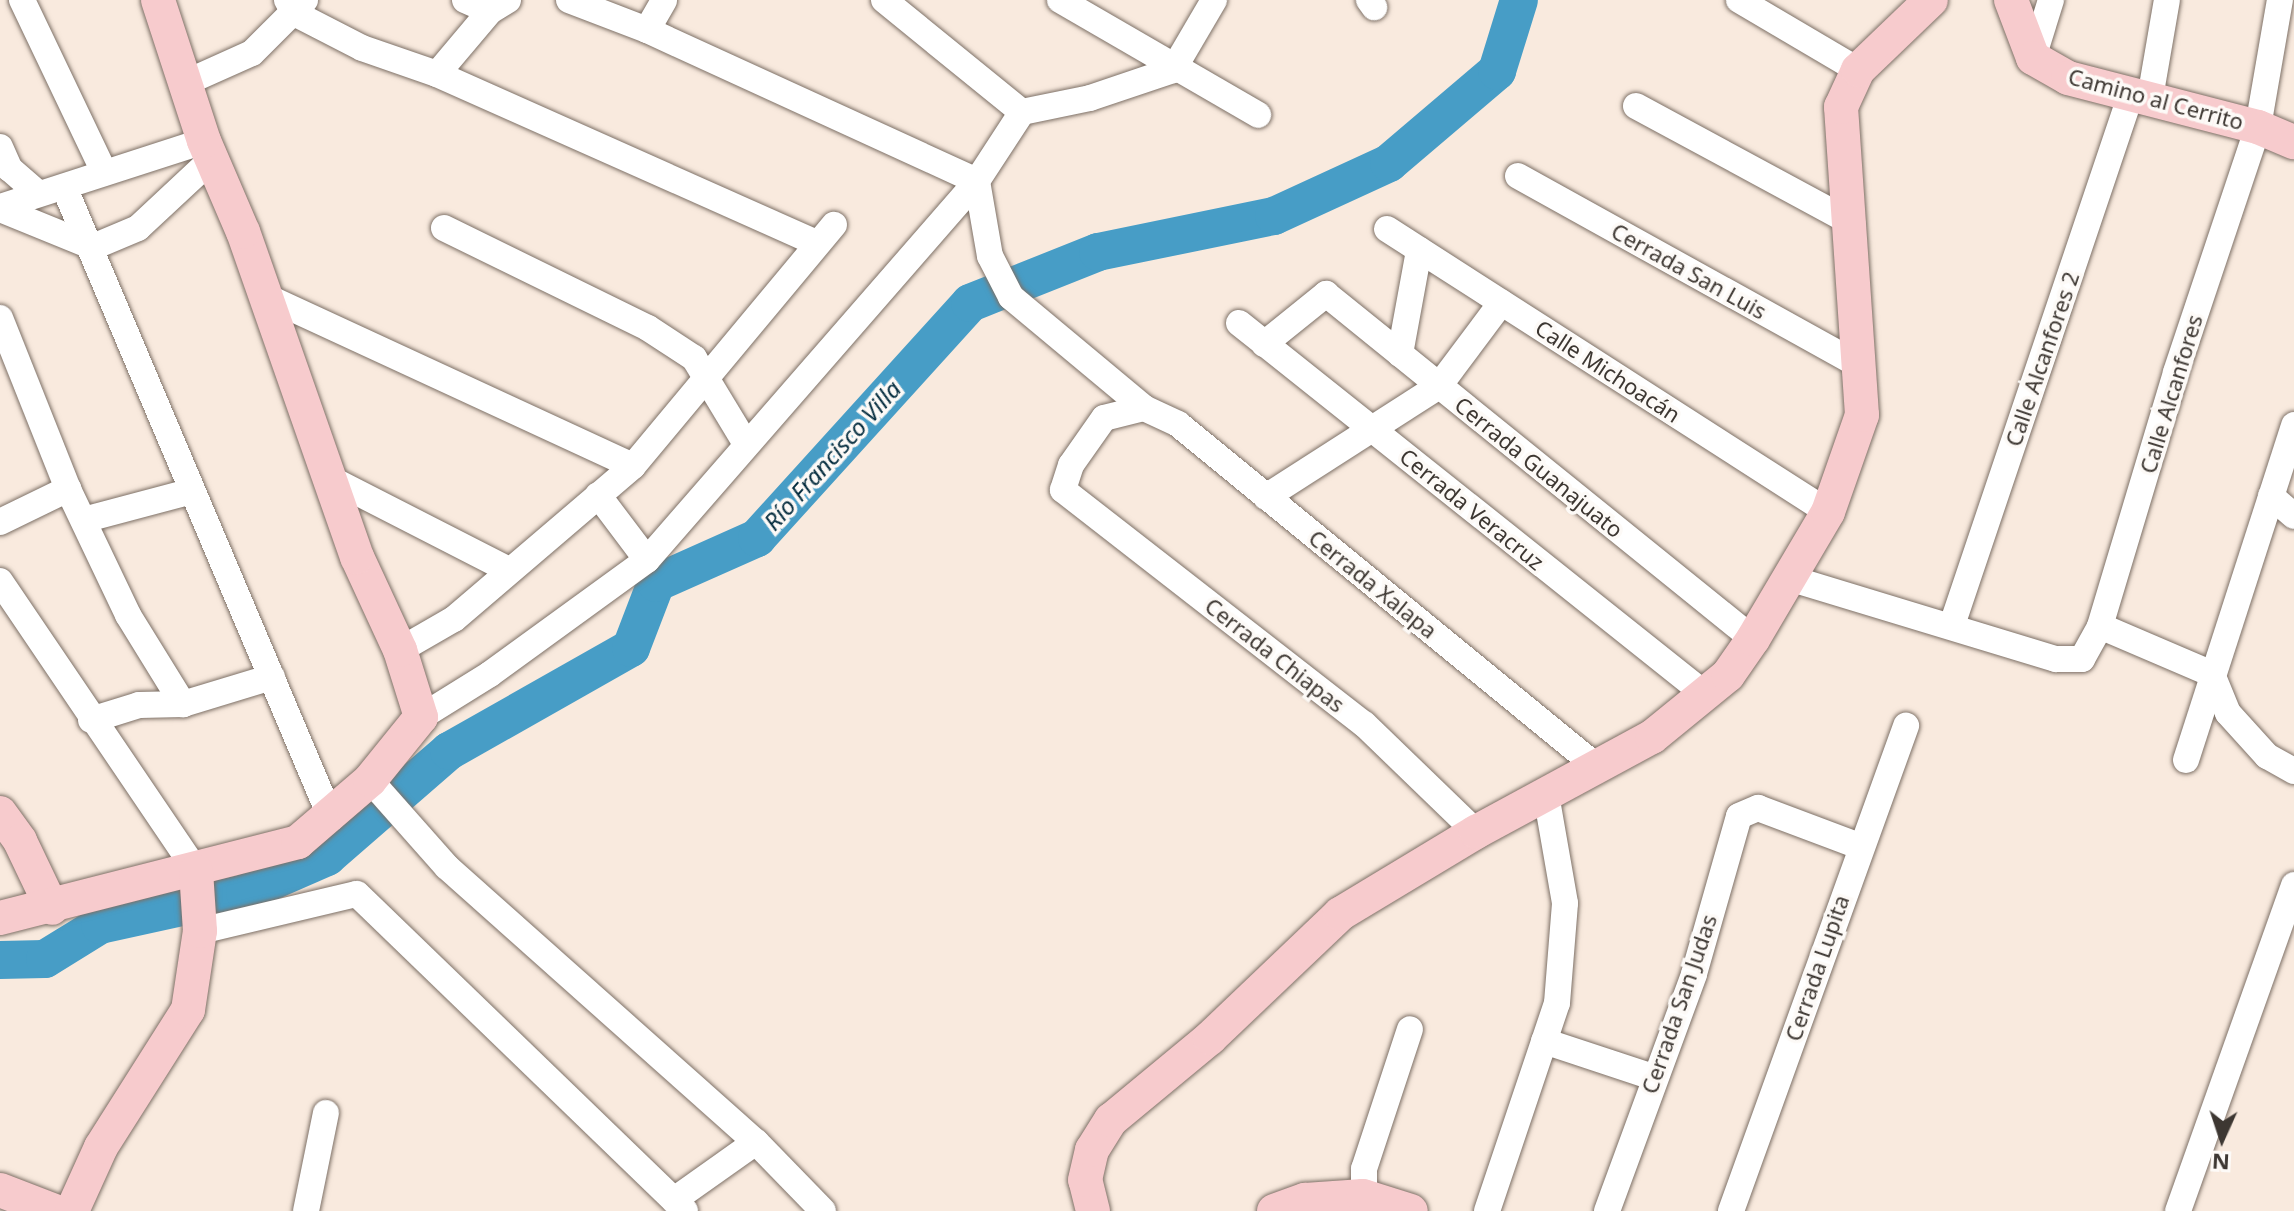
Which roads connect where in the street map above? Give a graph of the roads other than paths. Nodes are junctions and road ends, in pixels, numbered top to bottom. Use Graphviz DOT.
graph roads {
  1 [pos="22,0"];
  2 [pos="158,0"];
  3 [pos="465,0"];
  4 [pos="569,0"];
  5 [pos="664,0"];
  6 [pos="884,0"];
  7 [pos="1060,0"];
  8 [pos="1214,0"];
  9 [pos="1739,0"];
  10 [pos="1931,0"];
  11 [pos="2011,0"];
  12 [pos="2051,0"];
  13 [pos="2167,0"];
  14 [pos="2280,0"];
  15 [pos="295,4"];
  16 [pos="499,6"];
  17 [pos="647,30"];
  18 [pos="2033,58"];
  19 [pos="1173,70"];
  20 [pos="1858,70"];
  21 [pos="437,74"];
  22 [pos="185,83"];
  23 [pos="2141,96"];
  24 [pos="1636,106"];
  25 [pos="1022,112"];
  26 [pos="1258,115"];
  27 [pos="2258,127"];
  28 [pos="2294,142"];
  29 [pos="0,147"];
  30 [pos="208,150"];
  31 [pos="104,172"];
  32 [pos="1518,176"];
  33 [pos="977,181"];
  34 [pos="65,189"];
  35 [pos="38,193"];
  36 [pos="0,208"];
  37 [pos="1852,223"];
  38 [pos="444,228"];
  39 [pos="1387,229"];
  40 [pos="93,247"];
  41 [pos="1419,250"];
  42 [pos="267,297"];
  43 [pos="1501,303"];
  44 [pos="0,318"];
  45 [pos="1239,323"];
  46 [pos="1264,344"];
  47 [pos="1400,354"];
  48 [pos="1861,366"];
  49 [pos="709,376"];
  50 [pos="1439,386"];
  51 [pos="1144,408"];
  52 [pos="2294,425"];
  53 [pos="1369,427"];
  54 [pos="746,444"];
  55 [pos="633,466"];
  56 [pos="333,480"];
  57 [pos="68,489"];
  58 [pos="192,491"];
  59 [pos="598,495"];
  60 [pos="2271,496"];
  61 [pos="1266,497"];
  62 [pos="1828,512"];
  63 [pos="2294,516"];
  64 [pos="87,519"];
  65 [pos="0,522"];
  66 [pos="647,560"];
  67 [pos="507,569"];
  68 [pos="1789,578"];
  69 [pos="0,581"];
  70 [pos="1952,625"];
  71 [pos="2100,626"];
  72 [pos="1753,639"];
  73 [pos="400,650"];
  74 [pos="2212,674"];
  75 [pos="272,677"];
  76 [pos="1706,695"];
  77 [pos="183,704"];
  78 [pos="421,717"];
  79 [pos="91,720"];
  80 [pos="1906,726"];
  81 [pos="2186,760"];
  82 [pos="1597,767"];
  83 [pos="2294,771"];
  84 [pos="370,780"];
  85 [pos="1546,794"];
  86 [pos="0,813"];
  87 [pos="331,818"];
  88 [pos="1476,832"];
  89 [pos="1859,846"];
  90 [pos="196,871"];
  91 [pos="2294,885"];
  92 [pos="52,908"];
  93 [pos="0,918"];
  94 [pos="200,931"];
  95 [pos="1410,1029"];
  96 [pos="1544,1041"];
  97 [pos="1653,1077"];
  98 [pos="326,1113"];
  99 [pos="756,1142"];
  100 [pos="0,1190"];
  101 [pos="1364,1203"];
  102 [pos="680,1206"];
  103 [pos="1290,1206"];
  104 [pos="2187,1209"];
  105 [pos="55,1211"];
  106 [pos="72,1211"];
  107 [pos="306,1211"];
  108 [pos="823,1211"];
  109 [pos="1093,1211"];
  110 [pos="1411,1211"];
  111 [pos="1487,1211"];
  112 [pos="1607,1211"];
  113 [pos="1731,1211"];
  1 -- 31 [label="street"];
  2 -- 22 [label="main road"];
  3 -- 16 [label="street"];
  4 -- 17 [label="street"];
  5 -- 17 [label="street"];
  6 -- 25 [label="street"];
  7 -- 19 [label="street"];
  8 -- 19 [label="street"];
  9 -- 20 [label="street"];
  10 -- 20 [label="main road"];
  11 -- 18 [label="main road"];
  12 -- 18 [label="street"];
  13 -- 23 [label="street, Calle Alcanfores 2"];
  14 -- 27 [label="street, Calle Alcanfores"];
  15 -- 21 [label="street"];
  15 -- 22 [label="street"];
  16 -- 21 [label="street"];
  17 -- 33 [label="street"];
  18 -- 23 [label="main road, Camino al Cerrito"];
  19 -- 25 [label="street"];
  19 -- 26 [label="street"];
  20 -- 37 [label="main road"];
  21 -- 49 [label="street"];
  22 -- 30 [label="main road"];
  23 -- 27 [label="main road, Camino al Cerrito"];
  23 -- 70 [label="street, Calle Alcanfores 2"];
  24 -- 37 [label="street"];
  25 -- 33 [label="street"];
  27 -- 28 [label="main road, Camino al Cerrito"];
  27 -- 71 [label="street, Calle Alcanfores"];
  29 -- 35 [label="street"];
  30 -- 31 [label="street"];
  30 -- 40 [label="street"];
  30 -- 42 [label="main road"];
  31 -- 34 [label="street"];
  32 -- 48 [label="street, Cerrada San Luis"];
  33 -- 51 [label="street, Cerrada Xalapa"];
  33 -- 54 [label="street"];
  34 -- 35 [label="street"];
  34 -- 40 [label="street"];
  35 -- 36 [label="street"];
  36 -- 40 [label="street"];
  37 -- 48 [label="main road"];
  38 -- 49 [label="street"];
  39 -- 41 [label="street, Calle Michoacán"];
  40 -- 58 [label="street"];
  41 -- 43 [label="street, Calle Michoacán"];
  41 -- 47 [label="street"];
  42 -- 55 [label="street"];
  42 -- 56 [label="main road"];
  43 -- 50 [label="street"];
  43 -- 62 [label="street, Calle Michoacán"];
  44 -- 57 [label="street"];
  45 -- 46 [label="street, Cerrada Veracruz"];
  46 -- 47 [label="street, Cerrada Guanajuato"];
  46 -- 53 [label="street, Cerrada Veracruz"];
  47 -- 50 [label="street, Cerrada Guanajuato"];
  48 -- 62 [label="main road"];
  49 -- 54 [label="street"];
  49 -- 55 [label="street"];
  50 -- 53 [label="street"];
  50 -- 72 [label="street, Cerrada Guanajuato"];
  51 -- 61 [label="street, Cerrada Xalapa"];
  51 -- 88 [label="street, Cerrada Chiapas"];
  52 -- 60 [label="street"];
  53 -- 61 [label="street"];
  53 -- 76 [label="street, Cerrada Veracruz"];
  54 -- 66 [label="street"];
  55 -- 59 [label="street"];
  56 -- 67 [label="street"];
  56 -- 73 [label="main road"];
  57 -- 64 [label="street"];
  57 -- 65 [label="street"];
  58 -- 64 [label="street"];
  58 -- 75 [label="street"];
  59 -- 66 [label="street"];
  59 -- 67 [label="street"];
  60 -- 63 [label="street"];
  60 -- 74 [label="street"];
  61 -- 82 [label="street, Cerrada Xalapa"];
  62 -- 68 [label="main road"];
  64 -- 77 [label="street"];
  66 -- 78 [label="street"];
  67 -- 73 [label="street"];
  68 -- 70 [label="street"];
  68 -- 72 [label="main road"];
  69 -- 79 [label="street"];
  70 -- 71 [label="street, Calle Alcanfores"];
  71 -- 74 [label="street"];
  72 -- 76 [label="main road"];
  73 -- 78 [label="main road"];
  74 -- 81 [label="street"];
  74 -- 83 [label="street"];
  75 -- 77 [label="street"];
  75 -- 87 [label="street"];
  76 -- 82 [label="main road"];
  77 -- 79 [label="street"];
  78 -- 84 [label="main road"];
  79 -- 90 [label="street"];
  80 -- 89 [label="street, Cerrada Lupita"];
  82 -- 85 [label="main road"];
  84 -- 87 [label="main road"];
  84 -- 99 [label="street"];
  85 -- 88 [label="main road"];
  85 -- 96 [label="street"];
  86 -- 92 [label="main road"];
  87 -- 90 [label="main road"];
  88 -- 109 [label="main road"];
  89 -- 97 [label="street, Cerrada San Judas"];
  89 -- 113 [label="street, Cerrada Lupita"];
  90 -- 92 [label="main road"];
  90 -- 94 [label="main road"];
  91 -- 104 [label="street"];
  92 -- 93 [label="main road"];
  94 -- 102 [label="street"];
  94 -- 106 [label="main road"];
  95 -- 101 [label="street"];
  96 -- 97 [label="street"];
  96 -- 111 [label="street"];
  97 -- 112 [label="street, Cerrada San Judas"];
  98 -- 107 [label="street"];
  99 -- 102 [label="street"];
  99 -- 108 [label="street"];
  100 -- 105 [label="main road"];
  101 -- 103 [label="main road"];
  101 -- 110 [label="main road"];
}
